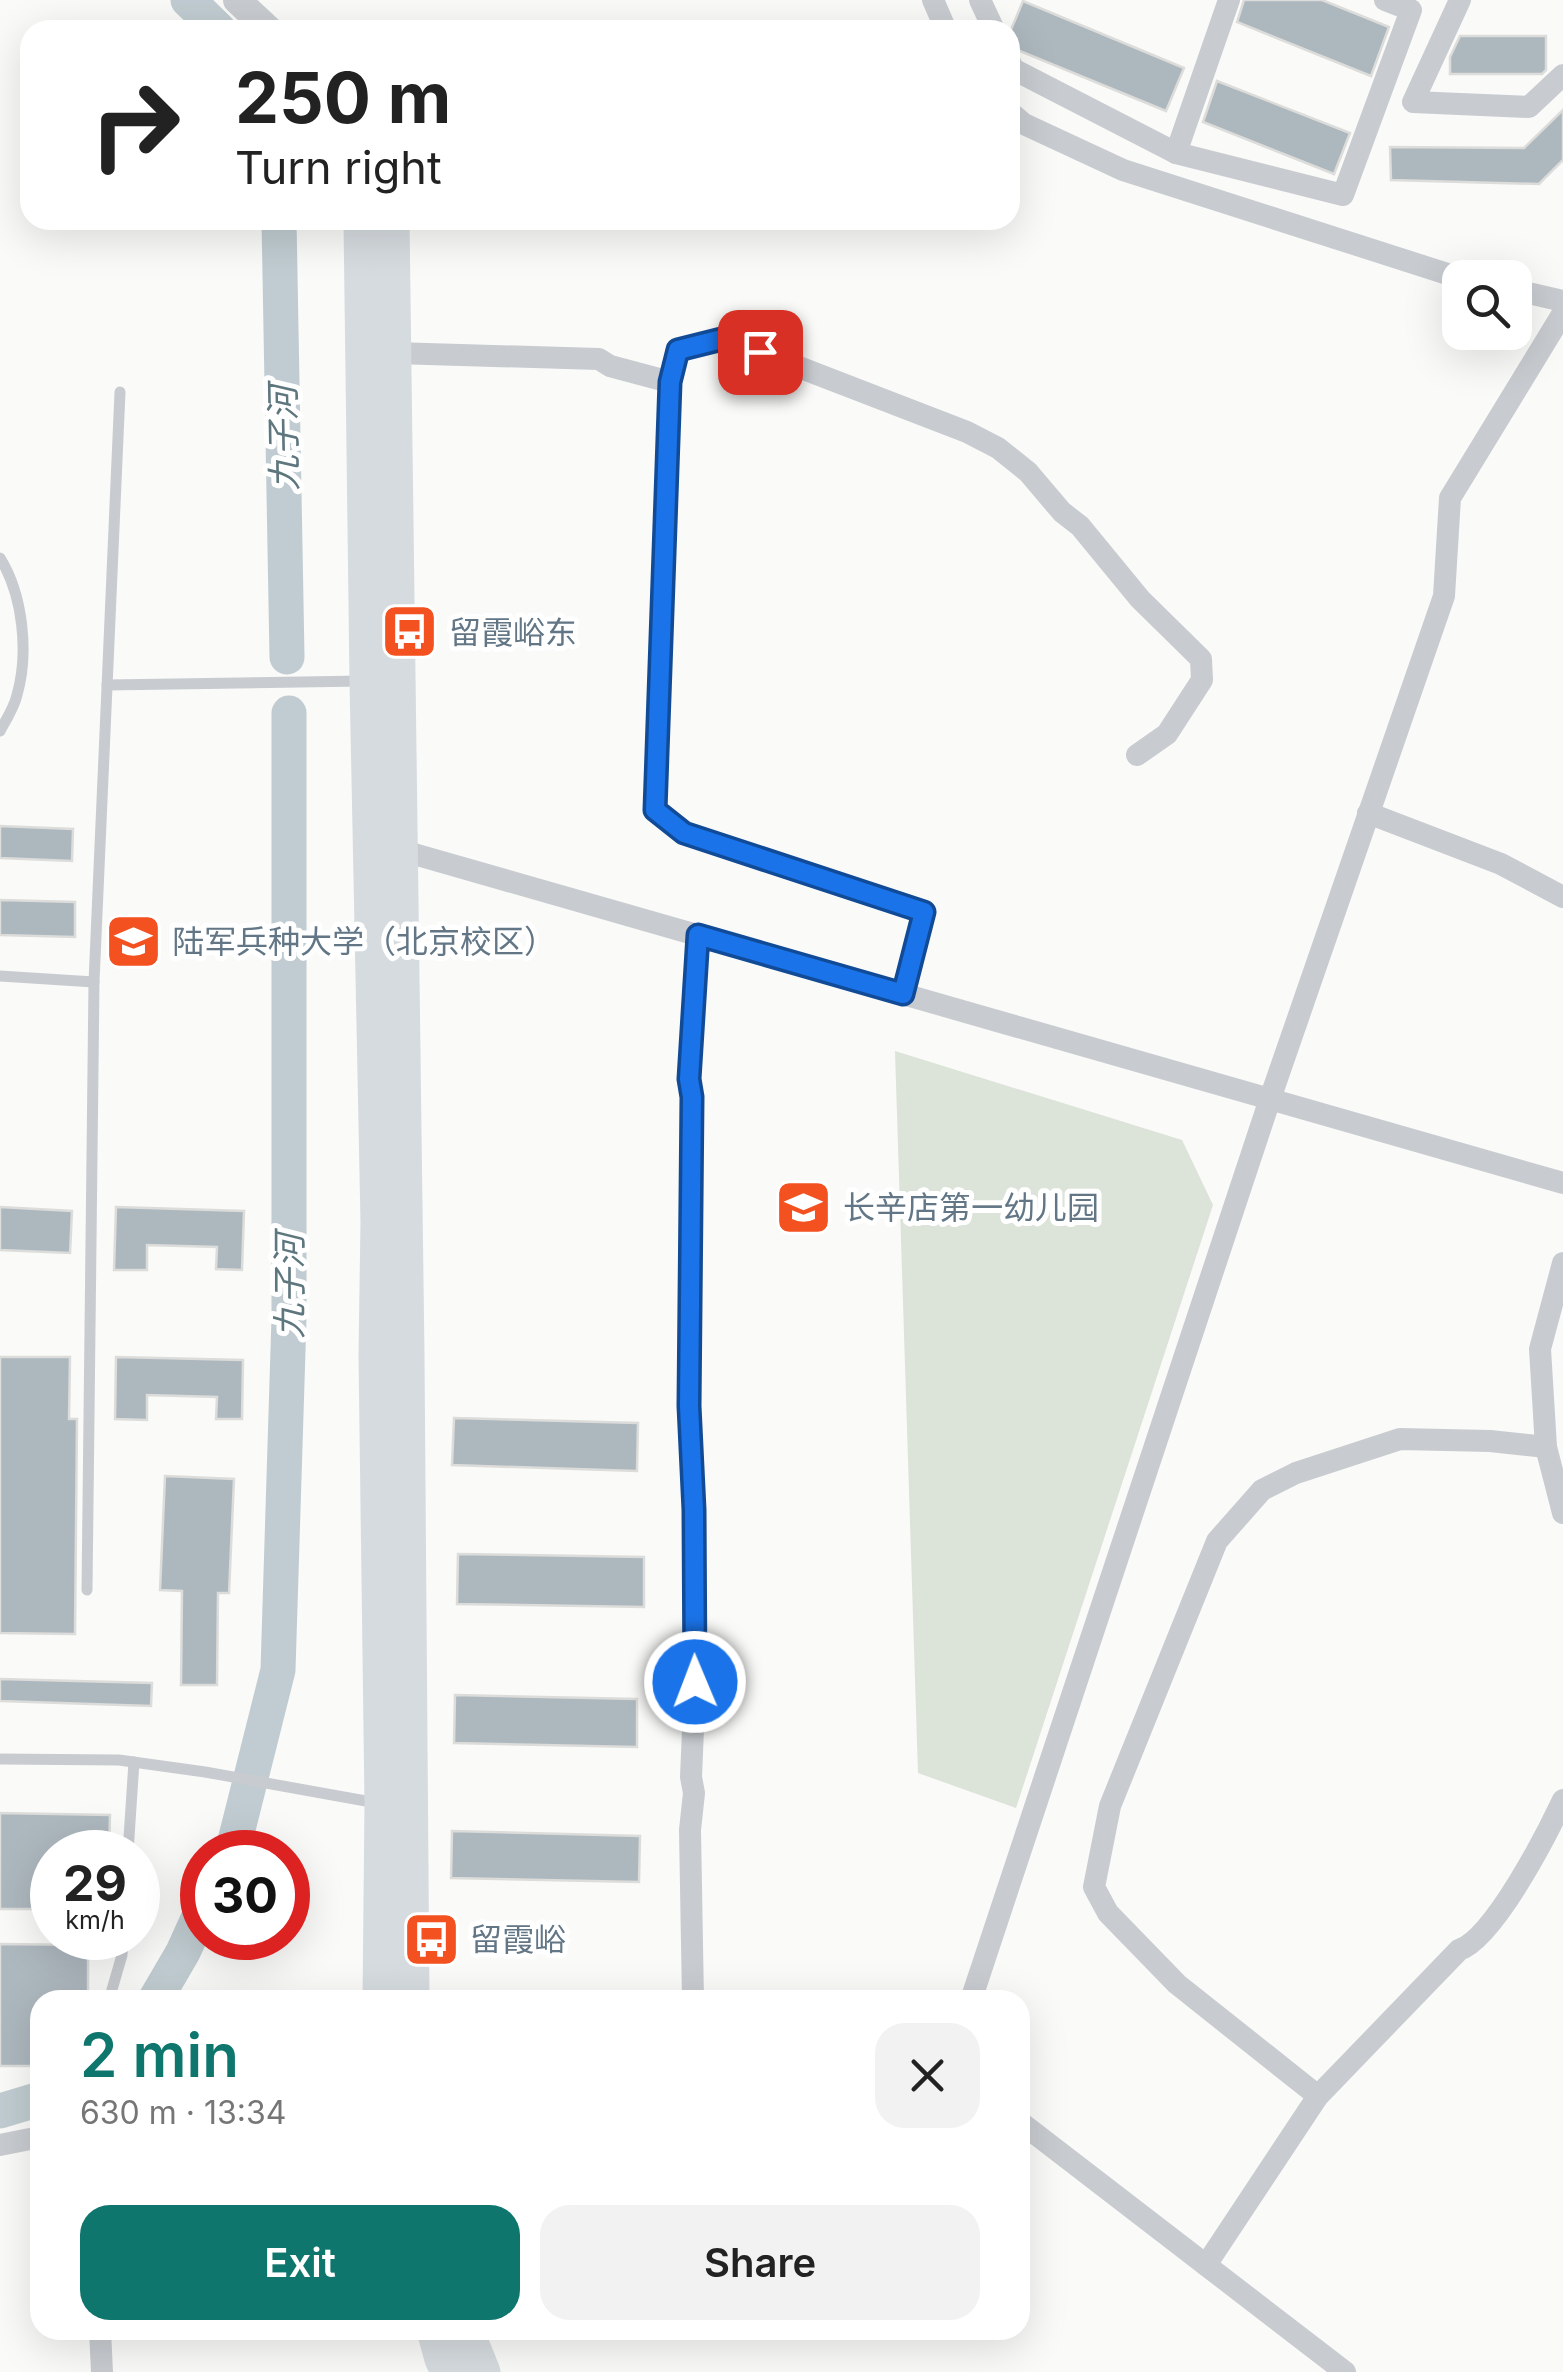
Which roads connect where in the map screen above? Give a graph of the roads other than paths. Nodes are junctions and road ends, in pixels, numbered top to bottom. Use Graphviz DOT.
graph roads {
  1 [pos="237,0"];
  2 [pos="1230,0"];
  3 [pos="1385,0"];
  4 [pos="1460,0"];
  5 [pos="258,20"];
  6 [pos="1020,73"];
  7 [pos="1563,75"];
  8 [pos="1020,121"];
  9 [pos="1176,153"];
  10 [pos="360,230"];
  11 [pos="392,230"];
  12 [pos="1442,272"];
  13 [pos="1532,294"];
  14 [pos="1563,300"];
  15 [pos="1563,314"];
  16 [pos="394,353"];
  17 [pos="670,382"];
  18 [pos="120,392"];
  19 [pos="0,558"];
  20 [pos="366,680"];
  21 [pos="107,685"];
  22 [pos="0,731"];
  23 [pos="1137,755"];
  24 [pos="1368,813"];
  25 [pos="400,850"];
  26 [pos="1563,897"];
  27 [pos="698,935"];
  28 [pos="0,976"];
  29 [pos="94,982"];
  30 [pos="903,994"];
  31 [pos="1270,1099"];
  32 [pos="1563,1183"];
  33 [pos="1563,1263"];
  34 [pos="1546,1447"];
  35 [pos="1563,1513"];
  36 [pos="87,1590"];
  37 [pos="0,1759"];
  38 [pos="134,1762"];
  39 [pos="1563,1800"];
  40 [pos="382,1804"];
  41 [pos="129,1830"];
  42 [pos="121,1960"];
  43 [pos="113,1990"];
  44 [pos="380,1990"];
  45 [pos="412,1990"];
  46 [pos="692,1990"];
  47 [pos="974,1990"];
  48 [pos="1318,2096"];
  49 [pos="1030,2130"];
  50 [pos="30,2139"];
  51 [pos="0,2145"];
  52 [pos="1206,2265"];
  53 [pos="100,2340"];
  54 [pos="437,2340"];
  55 [pos="470,2340"];
  56 [pos="102,2372"];
  57 [pos="448,2372"];
  58 [pos="483,2372"];
  59 [pos="1345,2372"];
  1 -- 5 [label="street"];
  2 -- 9 [label="street"];
  3 -- 9 [label="street"];
  4 -- 7 [label="street"];
  6 -- 9 [label="street"];
  8 -- 12 [label="street"];
  10 -- 20 [label="main road"];
  11 -- 16 [label="main road"];
  13 -- 14 [label="street"];
  15 -- 24 [label="street"];
  16 -- 17 [label="street"];
  16 -- 25 [label="main road"];
  17 -- 23 [label="street"];
  17 -- 30 [label="street"];
  18 -- 21 [label="lane"];
  19 -- 22 [label="lane"];
  20 -- 21 [label="lane"];
  20 -- 40 [label="main road"];
  21 -- 29 [label="lane"];
  24 -- 26 [label="street"];
  24 -- 31 [label="street"];
  25 -- 27 [label="street"];
  25 -- 45 [label="main road"];
  27 -- 30 [label="street"];
  27 -- 46 [label="street"];
  28 -- 29 [label="lane"];
  29 -- 36 [label="lane"];
  30 -- 31 [label="street"];
  31 -- 32 [label="street"];
  31 -- 47 [label="street"];
  33 -- 34 [label="street"];
  34 -- 35 [label="street"];
  34 -- 48 [label="street"];
  37 -- 38 [label="lane"];
  38 -- 40 [label="lane"];
  38 -- 41 [label="lane"];
  39 -- 48 [label="street"];
  40 -- 44 [label="main road"];
  42 -- 43 [label="lane"];
  48 -- 52 [label="street"];
  49 -- 52 [label="street"];
  50 -- 51 [label="street"];
  52 -- 59 [label="street"];
  53 -- 56 [label="street"];
  54 -- 57 [label="main road"];
  55 -- 58 [label="main road"];
}
